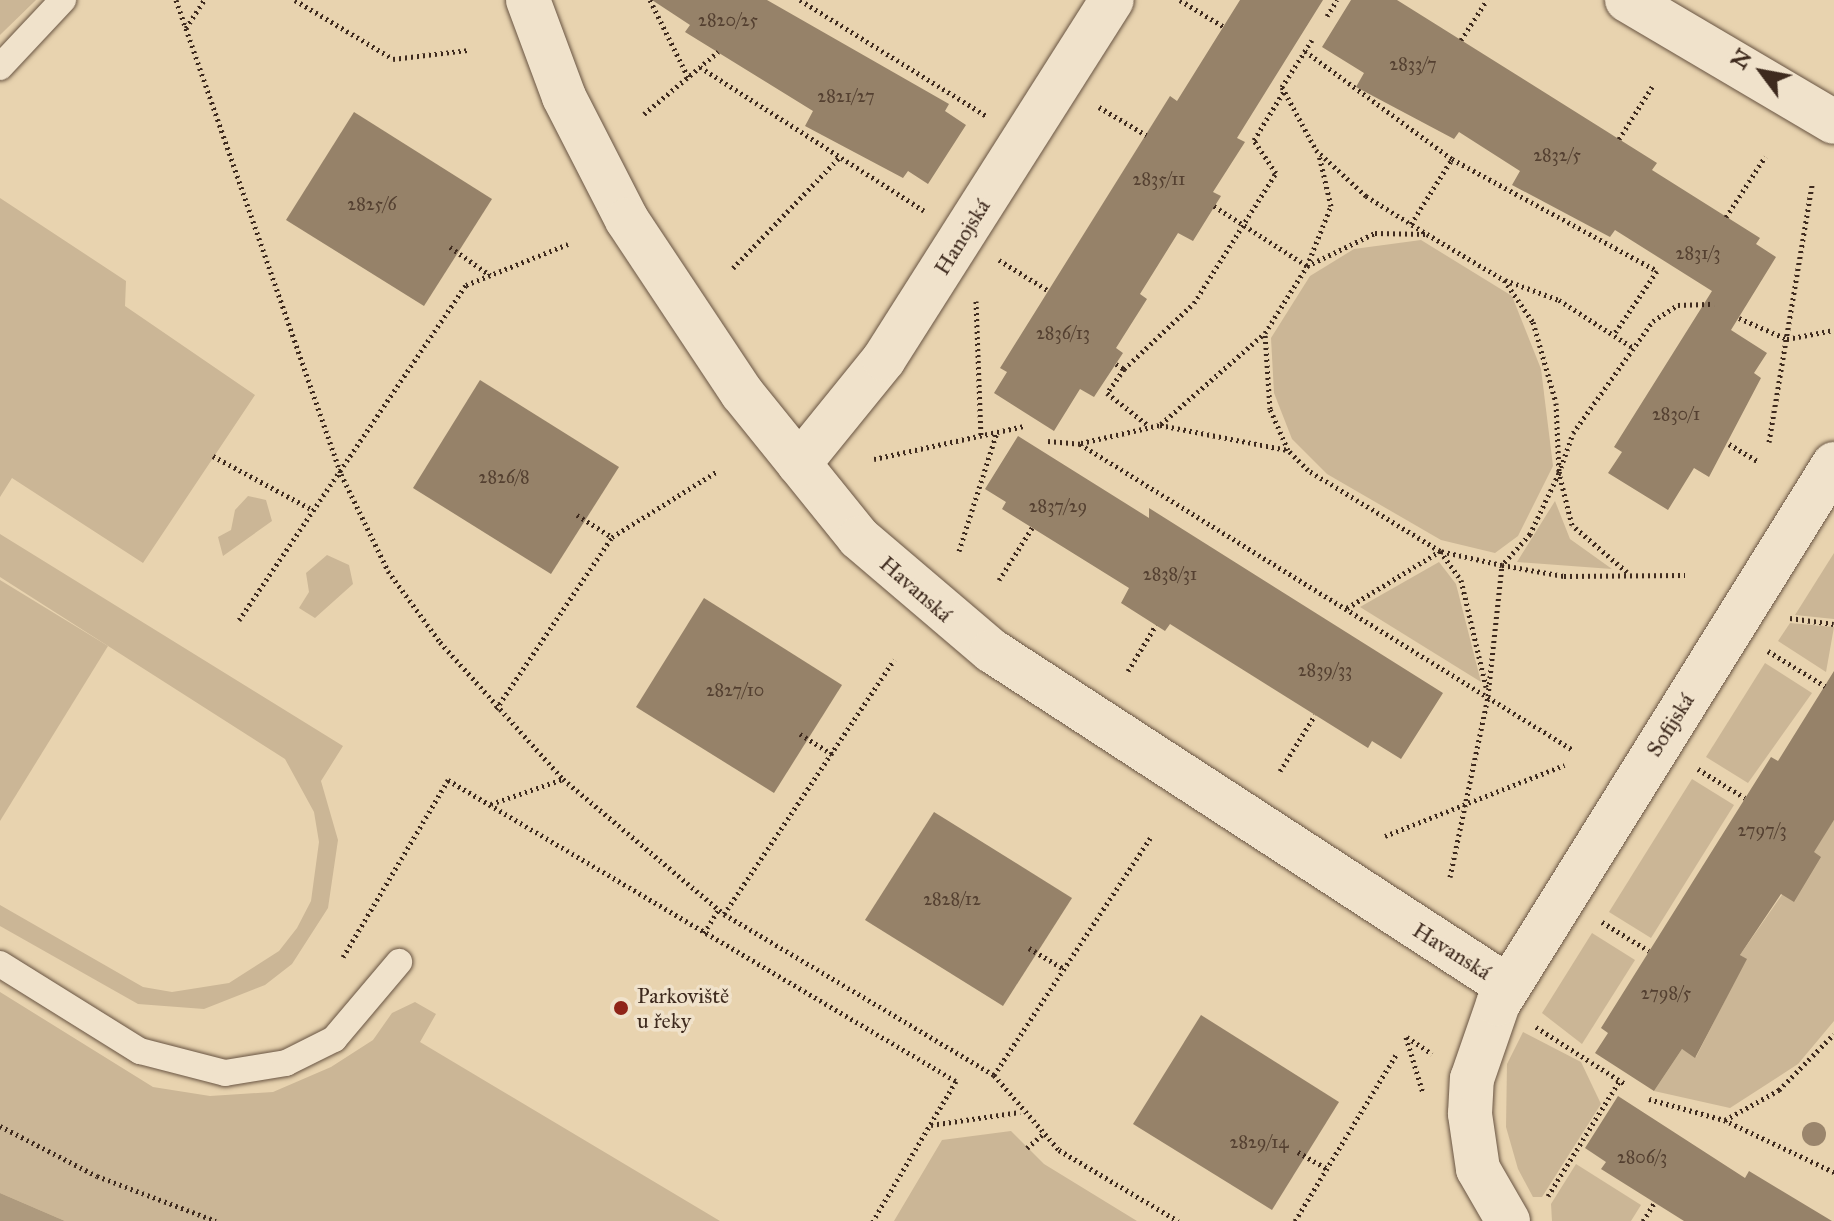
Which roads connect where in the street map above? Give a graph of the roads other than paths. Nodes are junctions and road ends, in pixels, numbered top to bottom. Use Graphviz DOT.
graph roads {
  1 [pos="63,0"];
  2 [pos="528,0"];
  3 [pos="1112,0"];
  4 [pos="1627,0"];
  5 [pos="0,67"];
  6 [pos="1834,122"];
  7 [pos="799,464"];
  8 [pos="1834,464"];
  9 [pos="399,962"];
  10 [pos="0,964"];
  11 [pos="1503,995"];
  12 [pos="1526,1211"];
  1 -- 5 [label="lane"];
  2 -- 7 [label="street, Havanská"];
  3 -- 7 [label="street, Hanojská"];
  4 -- 6 [label="street"];
  7 -- 11 [label="street, Havanská"];
  8 -- 11 [label="street, Sofijská"];
  9 -- 10 [label="lane"];
  11 -- 12 [label="street, Sofijská"];
}
